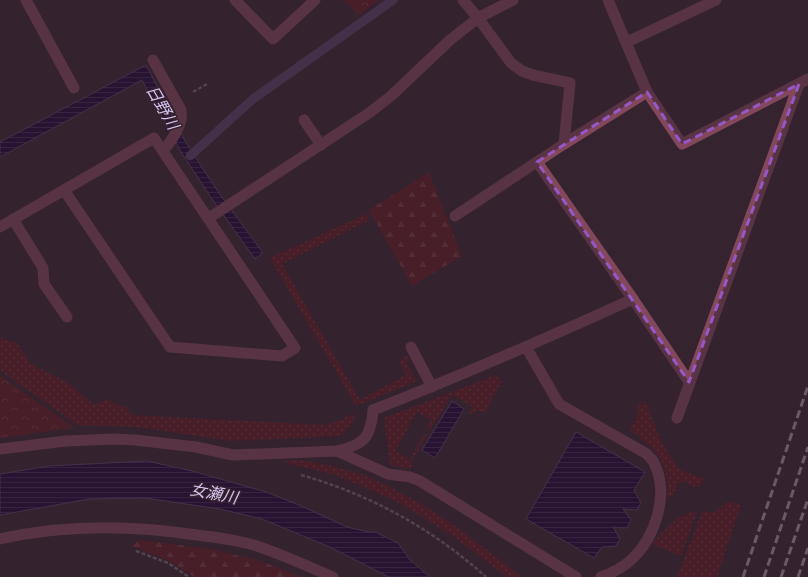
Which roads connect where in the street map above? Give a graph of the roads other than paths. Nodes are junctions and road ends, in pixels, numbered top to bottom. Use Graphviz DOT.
graph roads {
  1 [pos="26,0"];
  2 [pos="235,0"];
  3 [pos="315,0"];
  4 [pos="463,0"];
  5 [pos="513,0"];
  6 [pos="608,0"];
  7 [pos="716,0"];
  8 [pos="478,18"];
  9 [pos="627,42"];
  10 [pos="153,60"];
  11 [pos="803,81"];
  12 [pos="74,88"];
  13 [pos="647,92"];
  14 [pos="304,120"];
  15 [pos="564,144"];
  16 [pos="321,145"];
  17 [pos="166,147"];
  18 [pos="537,162"];
  19 [pos="64,190"];
  20 [pos="212,215"];
  21 [pos="455,216"];
  22 [pos="13,220"];
  23 [pos="0,227"];
  24 [pos="633,299"];
  25 [pos="67,317"];
  26 [pos="411,347"];
  27 [pos="526,347"];
  28 [pos="689,382"];
  29 [pos="432,387"];
  30 [pos="677,418"];
  31 [pos="0,449"];
  32 [pos="337,451"];
  33 [pos="0,539"];
  34 [pos="333,577"];
  35 [pos="576,577"];
  36 [pos="601,577"];
  1 -- 12 [label="street"];
  2 -- 3 [label="street"];
  4 -- 8 [label="street"];
  5 -- 8 [label="street"];
  6 -- 9 [label="street"];
  7 -- 9 [label="street"];
  8 -- 15 [label="street"];
  8 -- 16 [label="street"];
  9 -- 13 [label="street"];
  10 -- 17 [label="street"];
  11 -- 13 [label="street"];
  11 -- 28 [label="street"];
  13 -- 15 [label="street"];
  14 -- 16 [label="street"];
  15 -- 18 [label="street"];
  16 -- 20 [label="street"];
  17 -- 19 [label="street"];
  17 -- 20 [label="street"];
  18 -- 21 [label="street"];
  18 -- 24 [label="street"];
  19 -- 20 [label="street"];
  19 -- 22 [label="street"];
  22 -- 23 [label="street"];
  22 -- 25 [label="street"];
  24 -- 27 [label="street"];
  24 -- 28 [label="street"];
  26 -- 29 [label="street"];
  27 -- 29 [label="street"];
  27 -- 36 [label="street"];
  28 -- 30 [label="street"];
  29 -- 32 [label="street"];
  31 -- 32 [label="street"];
  32 -- 35 [label="street"];
  33 -- 34 [label="street"];
}
